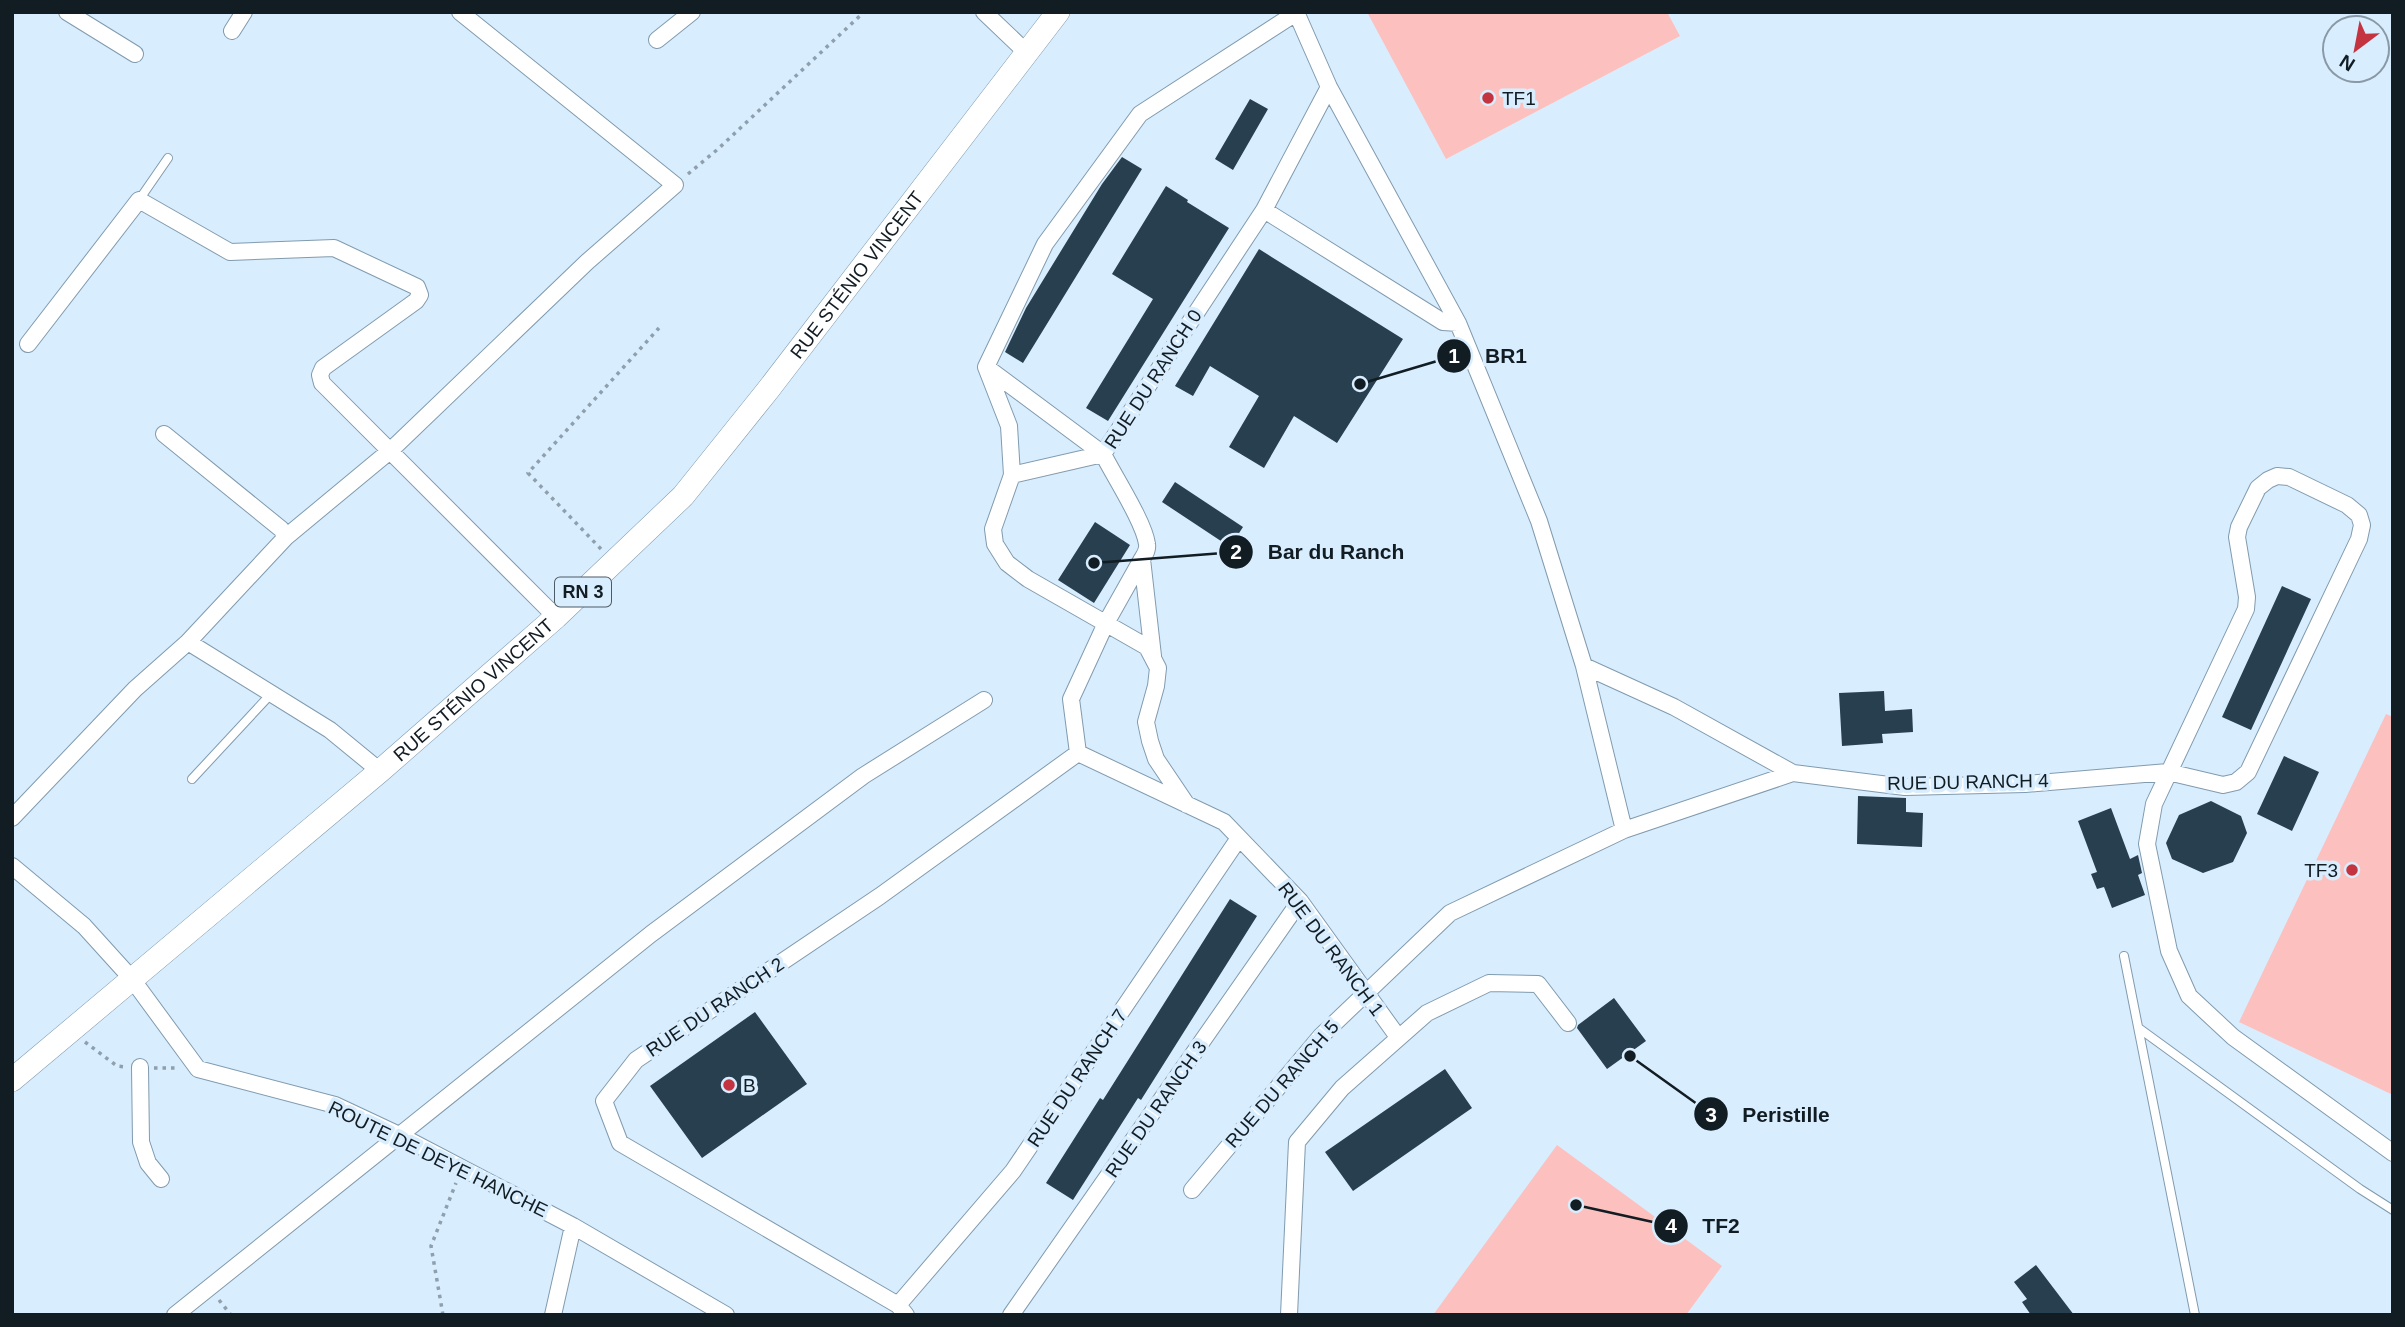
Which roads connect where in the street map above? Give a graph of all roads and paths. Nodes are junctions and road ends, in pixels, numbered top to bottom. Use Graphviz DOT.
graph roads {
  1 [pos="67,12"];
  2 [pos="244,12"];
  3 [pos="460,12"];
  4 [pos="692,12"];
  5 [pos="864,12"];
  6 [pos="984,12"];
  7 [pos="1058,12"];
  8 [pos="1296,12"];
  9 [pos="232,31"];
  10 [pos="657,40"];
  11 [pos="1027,53"];
  12 [pos="135,54"];
  13 [pos="1329,87"];
  14 [pos="167,158"];
  15 [pos="675,185"];
  16 [pos="139,200"];
  17 [pos="1264,210"];
  18 [pos="1458,323"];
  19 [pos="659,328"];
  20 [pos="28,344"];
  21 [pos="986,367"];
  22 [pos="164,434"];
  23 [pos="391,450"];
  24 [pos="1103,454"];
  25 [pos="1012,475"];
  26 [pos="286,537"];
  27 [pos="1142,559"];
  28 [pos="615,563"];
  29 [pos="556,617"];
  30 [pos="1106,623"];
  31 [pos="188,642"];
  32 [pos="1153,656"];
  33 [pos="1584,666"];
  34 [pos="270,695"];
  35 [pos="984,700"];
  36 [pos="1078,753"];
  37 [pos="380,771"];
  38 [pos="2168,772"];
  39 [pos="1793,773"];
  40 [pos="192,779"];
  41 [pos="1187,805"];
  42 [pos="12,818"];
  43 [pos="1624,830"];
  44 [pos="1239,838"];
  45 [pos="12,866"];
  46 [pos="1300,901"];
  47 [pos="2124,956"];
  48 [pos="132,979"];
  49 [pos="1365,994"];
  50 [pos="1568,1023"];
  51 [pos="2140,1029"];
  52 [pos="1398,1037"];
  53 [pos="140,1067"];
  54 [pos="12,1080"];
  55 [pos="399,1135"];
  56 [pos="2393,1153"];
  57 [pos="462,1168"];
  58 [pos="161,1179"];
  59 [pos="1192,1190"];
  60 [pos="2393,1210"];
  61 [pos="573,1226"];
  62 [pos="902,1310"];
  63 [pos="175,1315"];
  64 [pos="443,1315"];
  65 [pos="553,1315"];
  66 [pos="726,1315"];
  67 [pos="1011,1315"];
  68 [pos="1289,1315"];
  69 [pos="2196,1315"];
  1 -- 12 [label="street"];
  2 -- 9 [label="street"];
  3 -- 15 [label="street"];
  4 -- 10 [label="street"];
  5 -- 15 [label="path"];
  6 -- 11 [label="street"];
  7 -- 11 [label="main road, RUE STÉNIO VINCENT / RN 3"];
  8 -- 13 [label="street"];
  8 -- 21 [label="street"];
  11 -- 28 [label="main road, RUE STÉNIO VINCENT / RN 3"];
  13 -- 17 [label="street, RUE DU RANCH 0"];
  13 -- 18 [label="street"];
  14 -- 16 [label="lane"];
  15 -- 23 [label="street"];
  16 -- 20 [label="street"];
  16 -- 23 [label="street"];
  17 -- 18 [label="street"];
  17 -- 24 [label="street, RUE DU RANCH 0"];
  18 -- 33 [label="street"];
  19 -- 28 [label="path"];
  21 -- 24 [label="street, RUE DU RANCH 0"];
  21 -- 25 [label="street"];
  22 -- 26 [label="street"];
  23 -- 26 [label="street"];
  23 -- 29 [label="street"];
  24 -- 25 [label="street"];
  24 -- 27 [label="street"];
  25 -- 30 [label="street"];
  26 -- 31 [label="street"];
  27 -- 30 [label="street"];
  27 -- 32 [label="street"];
  28 -- 29 [label="main road, RUE STÉNIO VINCENT / RN 3"];
  29 -- 37 [label="main road, RUE STÉNIO VINCENT / RN 3"];
  30 -- 32 [label="street"];
  30 -- 36 [label="street"];
  31 -- 34 [label="street"];
  31 -- 42 [label="street"];
  32 -- 41 [label="street"];
  33 -- 39 [label="street, RUE DU RANCH 4"];
  33 -- 43 [label="street"];
  34 -- 37 [label="street"];
  34 -- 40 [label="lane"];
  35 -- 55 [label="street"];
  36 -- 41 [label="street, RUE DU RANCH 1"];
  36 -- 62 [label="street, RUE DU RANCH 2"];
  37 -- 48 [label="main road, RUE STÉNIO VINCENT / RN 3"];
  38 -- 38 [label="street, RUE DU RANCH 4"];
  38 -- 39 [label="street, RUE DU RANCH 4"];
  38 -- 56 [label="street"];
  39 -- 43 [label="street, RUE DU RANCH 5"];
  41 -- 44 [label="street, RUE DU RANCH 1"];
  43 -- 49 [label="street, RUE DU RANCH 5"];
  44 -- 46 [label="street, RUE DU RANCH 1"];
  44 -- 62 [label="street, RUE DU RANCH 7"];
  45 -- 48 [label="street, ROUTE DE DEYE HANCHE"];
  46 -- 49 [label="street, RUE DU RANCH 1"];
  46 -- 67 [label="street, RUE DU RANCH 3"];
  47 -- 51 [label="lane"];
  48 -- 54 [label="main road, RUE STÉNIO VINCENT / RN 3"];
  48 -- 55 [label="street, ROUTE DE DEYE HANCHE"];
  49 -- 52 [label="street, RUE DU RANCH 1"];
  49 -- 59 [label="street, RUE DU RANCH 5"];
  50 -- 52 [label="street"];
  51 -- 60 [label="lane"];
  51 -- 69 [label="lane"];
  52 -- 68 [label="street"];
  53 -- 58 [label="street"];
  55 -- 57 [label="street, ROUTE DE DEYE HANCHE"];
  55 -- 63 [label="street"];
  57 -- 61 [label="street, ROUTE DE DEYE HANCHE"];
  57 -- 64 [label="path"];
  61 -- 65 [label="street"];
  61 -- 66 [label="street, ROUTE DE DEYE HANCHE"];
}
